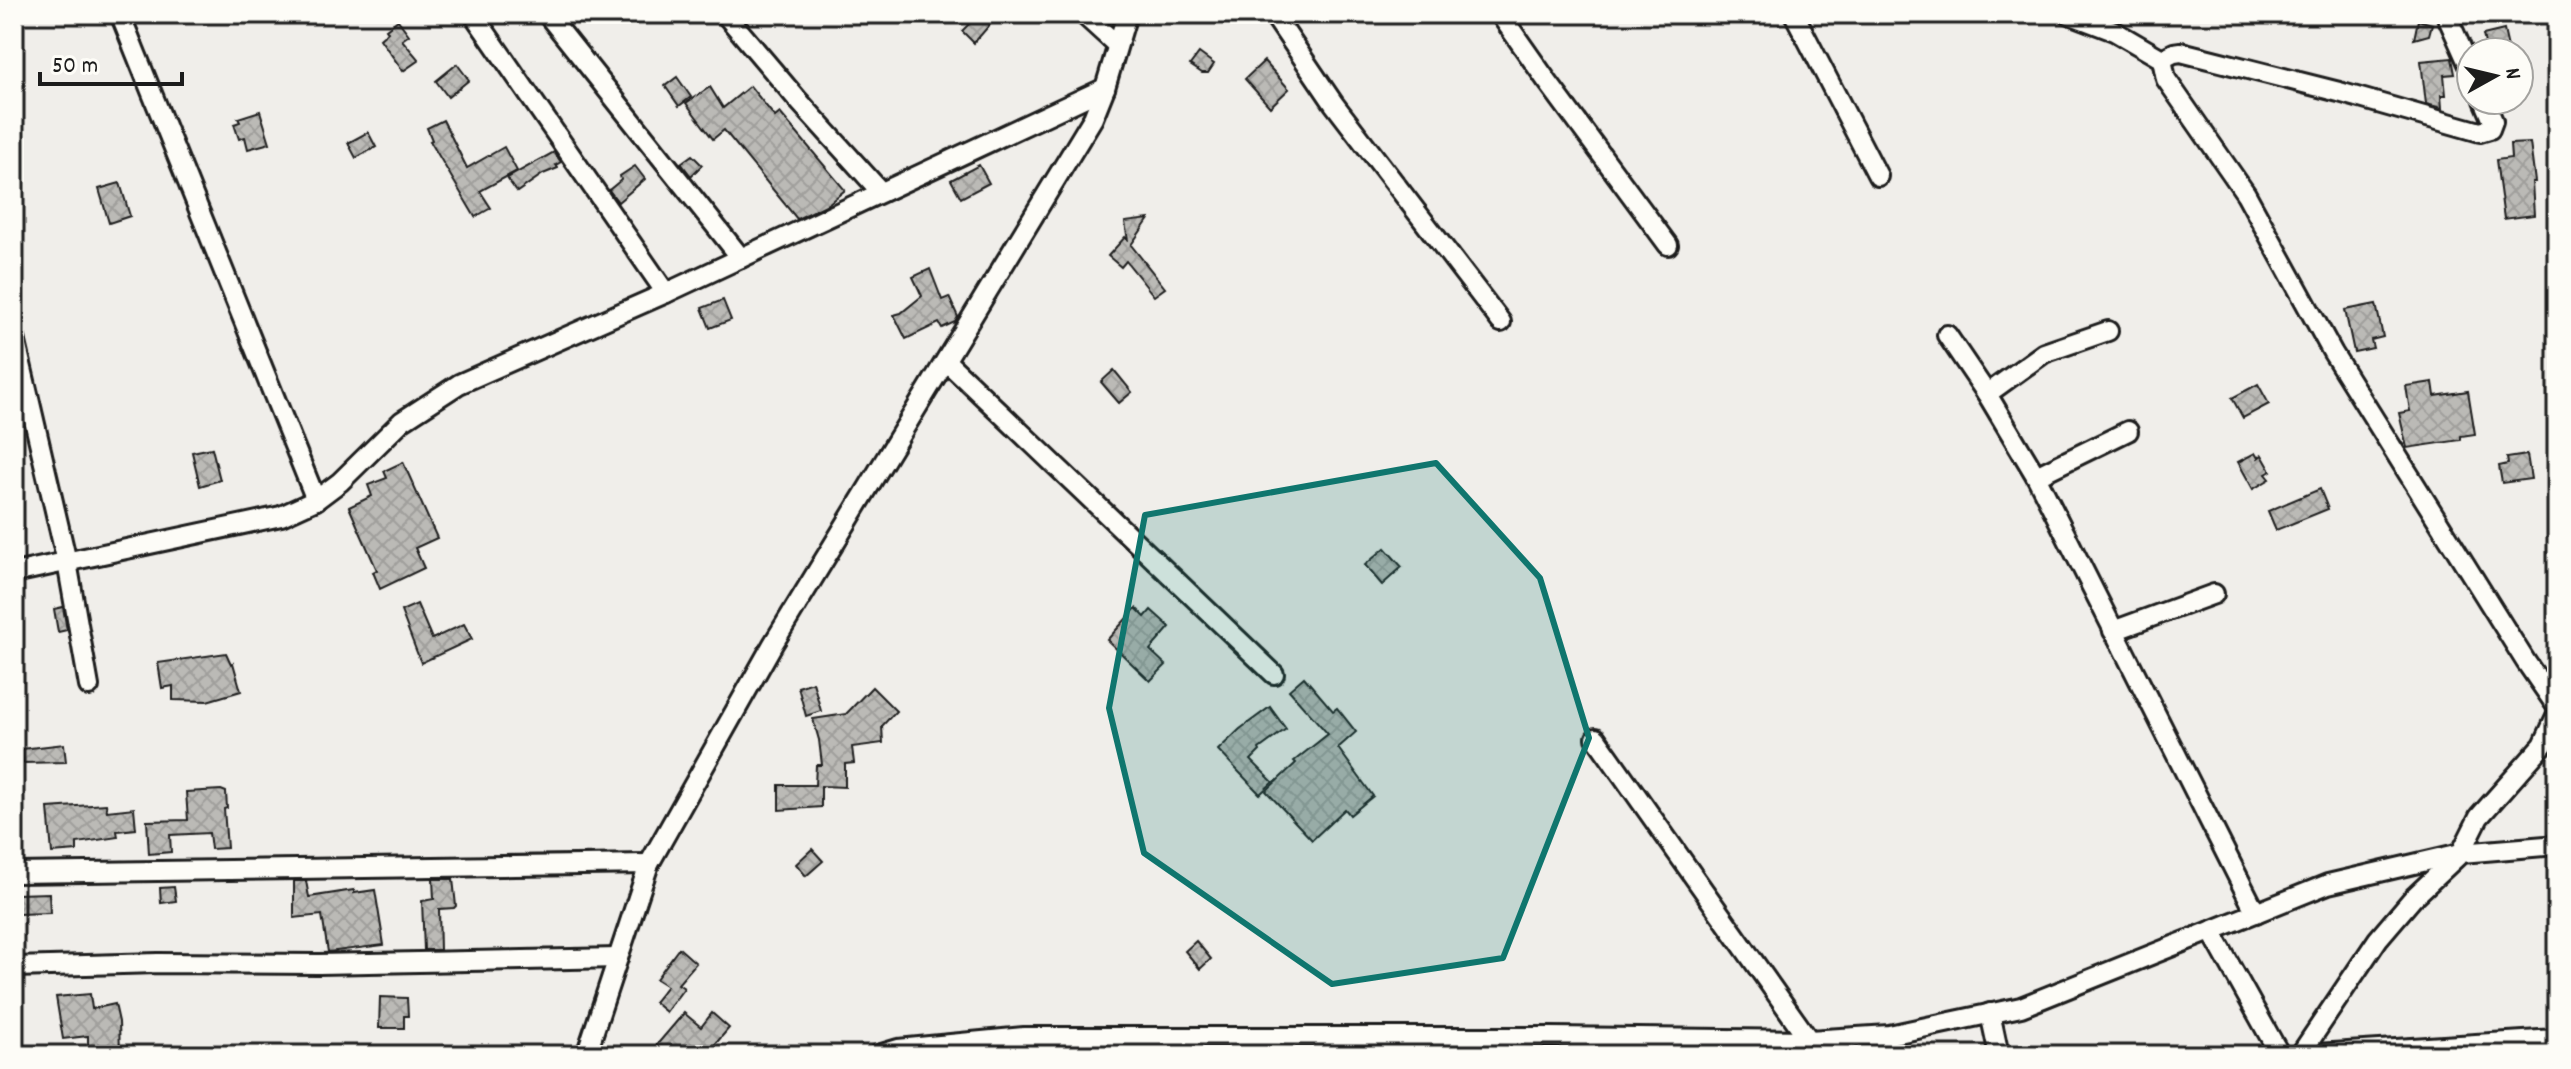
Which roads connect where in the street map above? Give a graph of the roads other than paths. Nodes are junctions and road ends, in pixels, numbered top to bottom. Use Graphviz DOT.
graph roads {
  1 [pos="120,14"];
  2 [pos="473,14"];
  3 [pos="547,14"];
  4 [pos="725,14"];
  5 [pos="1083,14"];
  6 [pos="1127,14"];
  7 [pos="1273,14"];
  8 [pos="1500,14"];
  9 [pos="1794,14"];
  10 [pos="2069,14"];
  11 [pos="2446,14"];
  12 [pos="2456,36"];
  13 [pos="1117,45"];
  14 [pos="2162,59"];
  15 [pos="1105,88"];
  16 [pos="2491,116"];
  17 [pos="1878,176"];
  18 [pos="881,192"];
  19 [pos="1668,245"];
  20 [pos="741,258"];
  21 [pos="666,293"];
  22 [pos="1501,322"];
  23 [pos="2108,331"];
  24 [pos="14,334"];
  25 [pos="1947,335"];
  26 [pos="947,362"];
  27 [pos="1987,394"];
  28 [pos="2128,431"];
  29 [pos="2036,476"];
  30 [pos="316,500"];
  31 [pos="67,562"];
  32 [pos="14,573"];
  33 [pos="2214,594"];
  34 [pos="2113,631"];
  35 [pos="1274,674"];
  36 [pos="89,686"];
  37 [pos="2557,707"];
  38 [pos="2557,715"];
  39 [pos="1596,738"];
  40 [pos="2557,845"];
  41 [pos="2461,853"];
  42 [pos="649,864"];
  43 [pos="14,873"];
  44 [pos="2256,913"];
  45 [pos="2211,931"];
  46 [pos="618,958"];
  47 [pos="14,967"];
  48 [pos="1990,1013"];
  49 [pos="2557,1039"];
  50 [pos="1809,1040"];
  51 [pos="1864,1046"];
  52 [pos="586,1055"];
  53 [pos="878,1055"];
  54 [pos="1999,1055"];
  55 [pos="2280,1055"];
  56 [pos="2300,1055"];
  1 -- 30 [label="street"];
  2 -- 21 [label="street"];
  3 -- 20 [label="street"];
  4 -- 18 [label="street"];
  5 -- 13 [label="street"];
  6 -- 13 [label="street"];
  7 -- 22 [label="street"];
  8 -- 19 [label="street"];
  9 -- 17 [label="street"];
  10 -- 14 [label="street"];
  11 -- 12 [label="street"];
  13 -- 15 [label="street"];
  14 -- 16 [label="street"];
  14 -- 37 [label="street"];
  15 -- 18 [label="street"];
  15 -- 26 [label="street"];
  18 -- 20 [label="street"];
  20 -- 21 [label="street"];
  21 -- 30 [label="street"];
  23 -- 27 [label="street"];
  24 -- 31 [label="street"];
  25 -- 27 [label="street"];
  26 -- 35 [label="street"];
  26 -- 42 [label="street"];
  27 -- 29 [label="street"];
  28 -- 29 [label="street"];
  29 -- 34 [label="street"];
  30 -- 31 [label="street"];
  31 -- 32 [label="street"];
  31 -- 36 [label="street"];
  33 -- 34 [label="street"];
  34 -- 44 [label="street"];
  38 -- 41 [label="street"];
  39 -- 50 [label="street"];
  40 -- 41 [label="street"];
  41 -- 44 [label="street"];
  41 -- 56 [label="street"];
  42 -- 43 [label="street"];
  42 -- 46 [label="street"];
  44 -- 45 [label="street"];
  45 -- 48 [label="street"];
  45 -- 55 [label="street"];
  46 -- 47 [label="street"];
  46 -- 52 [label="street"];
  48 -- 51 [label="street"];
  48 -- 54 [label="street"];
  49 -- 56 [label="street"];
  50 -- 51 [label="street"];
  50 -- 53 [label="street"];
}
